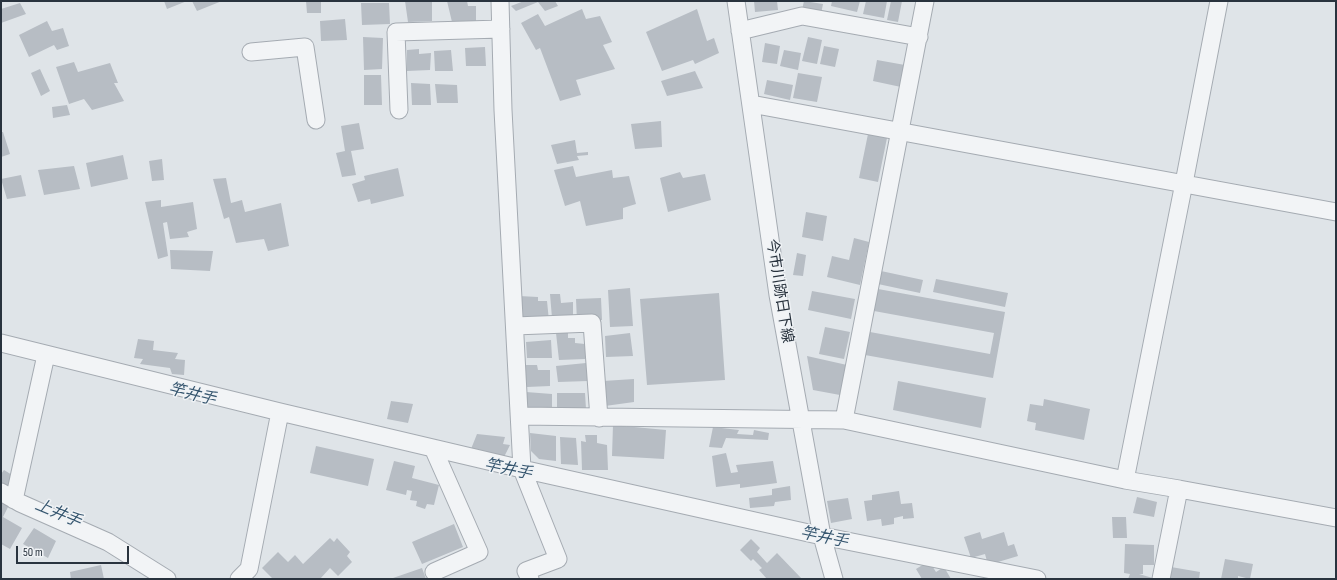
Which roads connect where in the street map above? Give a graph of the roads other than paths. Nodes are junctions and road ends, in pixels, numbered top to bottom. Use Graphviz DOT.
graph roads {
  1 [pos="500,1"];
  2 [pos="736,1"];
  3 [pos="925,1"];
  4 [pos="1218,1"];
  5 [pos="501,29"];
  6 [pos="740,31"];
  7 [pos="919,37"];
  8 [pos="251,52"];
  9 [pos="751,104"];
  10 [pos="399,110"];
  11 [pos="316,120"];
  12 [pos="898,132"];
  13 [pos="1184,183"];
  14 [pos="1336,212"];
  15 [pos="515,326"];
  16 [pos="1,343"];
  17 [pos="46,355"];
  18 [pos="280,412"];
  19 [pos="520,416"];
  20 [pos="599,418"];
  21 [pos="802,420"];
  22 [pos="844,420"];
  23 [pos="433,448"];
  24 [pos="522,469"];
  25 [pos="1125,480"];
  26 [pos="1179,489"];
  27 [pos="8,496"];
  28 [pos="1336,518"];
  29 [pos="822,536"];
  30 [pos="434,572"];
  31 [pos="167,579"];
  32 [pos="239,579"];
  33 [pos="530,579"];
  34 [pos="834,579"];
  35 [pos="1037,579"];
  36 [pos="1161,579"];
  1 -- 5 [label="street"];
  2 -- 6 [label="street, 今市川跡日下線"];
  3 -- 7 [label="street"];
  4 -- 13 [label="street"];
  5 -- 10 [label="street"];
  5 -- 15 [label="street"];
  6 -- 7 [label="street"];
  6 -- 9 [label="street, 今市川跡日下線"];
  7 -- 12 [label="street"];
  8 -- 11 [label="street"];
  9 -- 12 [label="street"];
  9 -- 21 [label="street, 今市川跡日下線"];
  12 -- 13 [label="street"];
  12 -- 22 [label="street"];
  13 -- 14 [label="street"];
  13 -- 25 [label="street"];
  15 -- 19 [label="street"];
  15 -- 20 [label="street"];
  16 -- 17 [label="street"];
  17 -- 18 [label="street"];
  17 -- 27 [label="street"];
  18 -- 23 [label="street"];
  18 -- 32 [label="street"];
  19 -- 20 [label="street"];
  19 -- 24 [label="street"];
  20 -- 21 [label="street"];
  21 -- 22 [label="street"];
  21 -- 29 [label="street, 今市川跡日下線"];
  22 -- 25 [label="street"];
  23 -- 24 [label="street"];
  23 -- 30 [label="street"];
  24 -- 29 [label="street"];
  24 -- 33 [label="street"];
  25 -- 26 [label="street"];
  26 -- 28 [label="street"];
  26 -- 36 [label="street"];
  27 -- 31 [label="street"];
  29 -- 34 [label="street, 今市川跡日下線"];
  29 -- 35 [label="street"];
}
